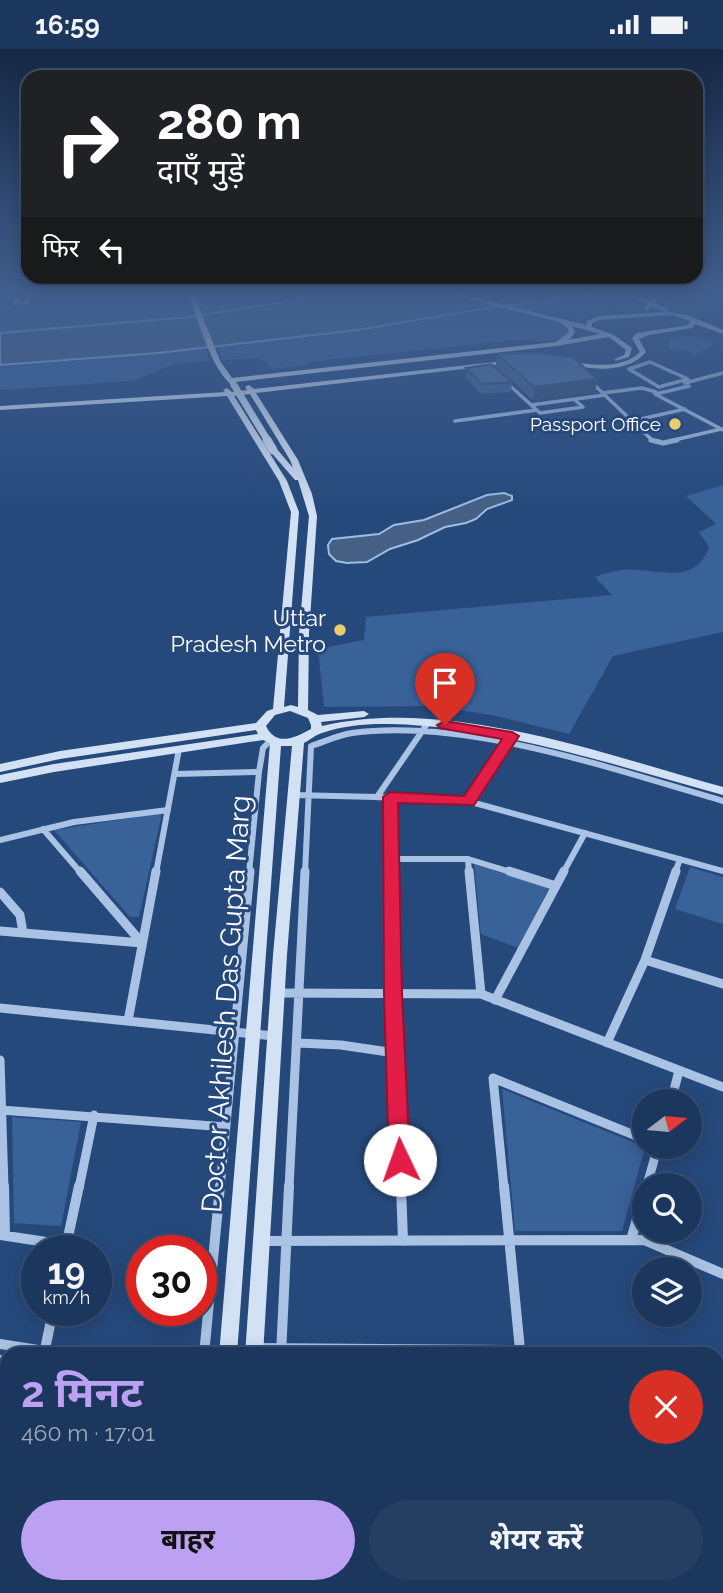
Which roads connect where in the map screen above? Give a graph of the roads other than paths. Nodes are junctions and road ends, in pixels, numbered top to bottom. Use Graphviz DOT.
graph roads {
  1 [pos="221,366"];
  2 [pos="376,366"];
  3 [pos="381,366"];
  4 [pos="449,366"];
  5 [pos="488,366"];
  6 [pos="574,366"];
  7 [pos="638,366"];
  8 [pos="659,366"];
  9 [pos="579,370"];
  10 [pos="495,372"];
  11 [pos="723,374"];
  12 [pos="587,378"];
  13 [pos="504,380"];
  14 [pos="230,385"];
  15 [pos="250,389"];
  16 [pos="657,391"];
  17 [pos="604,394"];
  18 [pos="576,401"];
  19 [pos="531,405"];
  20 [pos="0,407"];
  21 [pos="684,409"];
  22 [pos="537,410"];
  23 [pos="455,421"];
  24 [pos="632,421"];
  25 [pos="722,429"];
  26 [pos="273,450"];
  27 [pos="274,462"];
  28 [pos="305,487"];
  29 [pos="278,710"];
  30 [pos="303,711"];
  31 [pos="316,725"];
  32 [pos="424,728"];
  33 [pos="268,736"];
  34 [pos="509,740"];
  35 [pos="298,742"];
  36 [pos="179,749"];
  37 [pos="0,768"];
  38 [pos="259,772"];
  39 [pos="174,774"];
  40 [pos="0,779"];
  41 [pos="723,783"];
  42 [pos="723,791"];
  43 [pos="292,795"];
  44 [pos="309,795"];
  45 [pos="377,797"];
  46 [pos="390,797"];
  47 [pos="468,801"];
  48 [pos="723,801"];
  49 [pos="168,810"];
  50 [pos="43,829"];
  51 [pos="585,833"];
  52 [pos="0,840"];
  53 [pos="391,859"];
  54 [pos="468,859"];
  55 [pos="681,859"];
  56 [pos="723,871"];
  57 [pos="556,887"];
  58 [pos="0,892"];
  59 [pos="0,931"];
  60 [pos="23,933"];
  61 [pos="142,943"];
  62 [pos="645,960"];
  63 [pos="723,984"];
  64 [pos="278,993"];
  65 [pos="298,993"];
  66 [pos="393,993"];
  67 [pos="481,994"];
  68 [pos="495,1000"];
  69 [pos="0,1008"];
  70 [pos="128,1021"];
  71 [pos="235,1032"];
  72 [pos="255,1034"];
  73 [pos="275,1036"];
  74 [pos="298,1043"];
  75 [pos="607,1043"];
  76 [pos="395,1053"];
  77 [pos="0,1060"];
  78 [pos="679,1070"];
  79 [pos="723,1087"];
  80 [pos="674,1089"];
  81 [pos="1,1110"];
  82 [pos="94,1115"];
  83 [pos="226,1126"];
  84 [pos="632,1134"];
  85 [pos="3,1235"];
  86 [pos="69,1235"];
  87 [pos="632,1237"];
  88 [pos="21,1239"];
  89 [pos="631,1240"];
  90 [pos="261,1241"];
  91 [pos="286,1241"];
  92 [pos="403,1241"];
  93 [pos="509,1241"];
  94 [pos="723,1273"];
  95 [pos="50,1326"];
  96 [pos="45,1347"];
  97 [pos="205,1347"];
  98 [pos="229,1347"];
  99 [pos="254,1347"];
  100 [pos="281,1347"];
  101 [pos="520,1347"];
  1 -- 14 [label="street"];
  2 -- 14 [label="street"];
  3 -- 14 [label="street"];
  4 -- 15 [label="street"];
  5 -- 10 [label="street"];
  6 -- 9 [label="street"];
  7 -- 16 [label="street"];
  8 -- 16 [label="street"];
  11 -- 16 [label="street"];
  12 -- 17 [label="street"];
  13 -- 19 [label="street"];
  14 -- 15 [label="street"];
  14 -- 20 [label="street"];
  14 -- 26 [label="street, bridge"];
  14 -- 27 [label="street"];
  15 -- 28 [label="street"];
  16 -- 17 [label="street"];
  16 -- 21 [label="street"];
  17 -- 18 [label="street"];
  17 -- 24 [label="street"];
  18 -- 19 [label="street"];
  18 -- 22 [label="street"];
  19 -- 22 [label="street"];
  21 -- 24 [label="street"];
  21 -- 25 [label="street"];
  22 -- 23 [label="street"];
  24 -- 25 [label="street"];
  26 -- 27 [label="street"];
  26 -- 28 [label="street"];
  27 -- 29 [label="street"];
  28 -- 30 [label="street"];
  29 -- 30 [label="street"];
  29 -- 33 [label="street"];
  30 -- 31 [label="street"];
  31 -- 32 [label="street"];
  31 -- 35 [label="street"];
  31 -- 41 [label="street"];
  32 -- 34 [label="street"];
  32 -- 44 [label="street"];
  32 -- 45 [label="street"];
  33 -- 35 [label="street"];
  33 -- 36 [label="street"];
  33 -- 37 [label="street"];
  33 -- 38 [label="street"];
  33 -- 72 [label="street, Doctor Akhilesh Das Gupta Marg"];
  34 -- 42 [label="street"];
  34 -- 47 [label="street"];
  34 -- 48 [label="street"];
  35 -- 43 [label="street, Doctor Akhilesh Das Gupta Marg"];
  36 -- 39 [label="street"];
  36 -- 40 [label="street"];
  38 -- 39 [label="street"];
  38 -- 71 [label="street"];
  39 -- 49 [label="street"];
  43 -- 44 [label="street"];
  43 -- 64 [label="street, Doctor Akhilesh Das Gupta Marg"];
  44 -- 45 [label="street"];
  44 -- 65 [label="street"];
  45 -- 46 [label="street"];
  46 -- 47 [label="street"];
  46 -- 53 [label="street"];
  47 -- 51 [label="street"];
  49 -- 50 [label="street"];
  49 -- 61 [label="street"];
  50 -- 52 [label="street"];
  50 -- 61 [label="street"];
  51 -- 55 [label="street"];
  51 -- 57 [label="street"];
  53 -- 54 [label="street"];
  53 -- 66 [label="street"];
  54 -- 57 [label="street"];
  54 -- 67 [label="street"];
  55 -- 56 [label="street"];
  55 -- 62 [label="street"];
  57 -- 68 [label="street"];
  58 -- 60 [label="street"];
  59 -- 60 [label="street"];
  60 -- 61 [label="street"];
  61 -- 70 [label="street"];
  62 -- 63 [label="street"];
  62 -- 75 [label="street"];
  64 -- 65 [label="street"];
  64 -- 73 [label="street, Doctor Akhilesh Das Gupta Marg"];
  65 -- 66 [label="street"];
  65 -- 74 [label="street"];
  66 -- 67 [label="street"];
  66 -- 76 [label="street"];
  67 -- 68 [label="street"];
  68 -- 75 [label="street"];
  69 -- 70 [label="street"];
  70 -- 71 [label="street"];
  71 -- 72 [label="street"];
  71 -- 83 [label="street"];
  72 -- 73 [label="street"];
  72 -- 98 [label="street, Doctor Akhilesh Das Gupta Marg"];
  73 -- 90 [label="street, Doctor Akhilesh Das Gupta Marg"];
  74 -- 76 [label="street"];
  74 -- 91 [label="street"];
  75 -- 78 [label="street"];
  76 -- 92 [label="street"];
  77 -- 81 [label="street"];
  78 -- 79 [label="street"];
  78 -- 80 [label="street"];
  81 -- 82 [label="street"];
  81 -- 85 [label="street"];
  82 -- 83 [label="street"];
  82 -- 86 [label="street"];
  83 -- 97 [label="street"];
  84 -- 93 [label="street"];
  85 -- 88 [label="street"];
  87 -- 89 [label="street"];
  89 -- 93 [label="street"];
  89 -- 94 [label="street"];
  90 -- 91 [label="street"];
  90 -- 99 [label="street, Doctor Akhilesh Das Gupta Marg"];
  91 -- 92 [label="street"];
  91 -- 100 [label="street"];
  92 -- 93 [label="street"];
  93 -- 101 [label="street"];
  95 -- 96 [label="street"];
}
